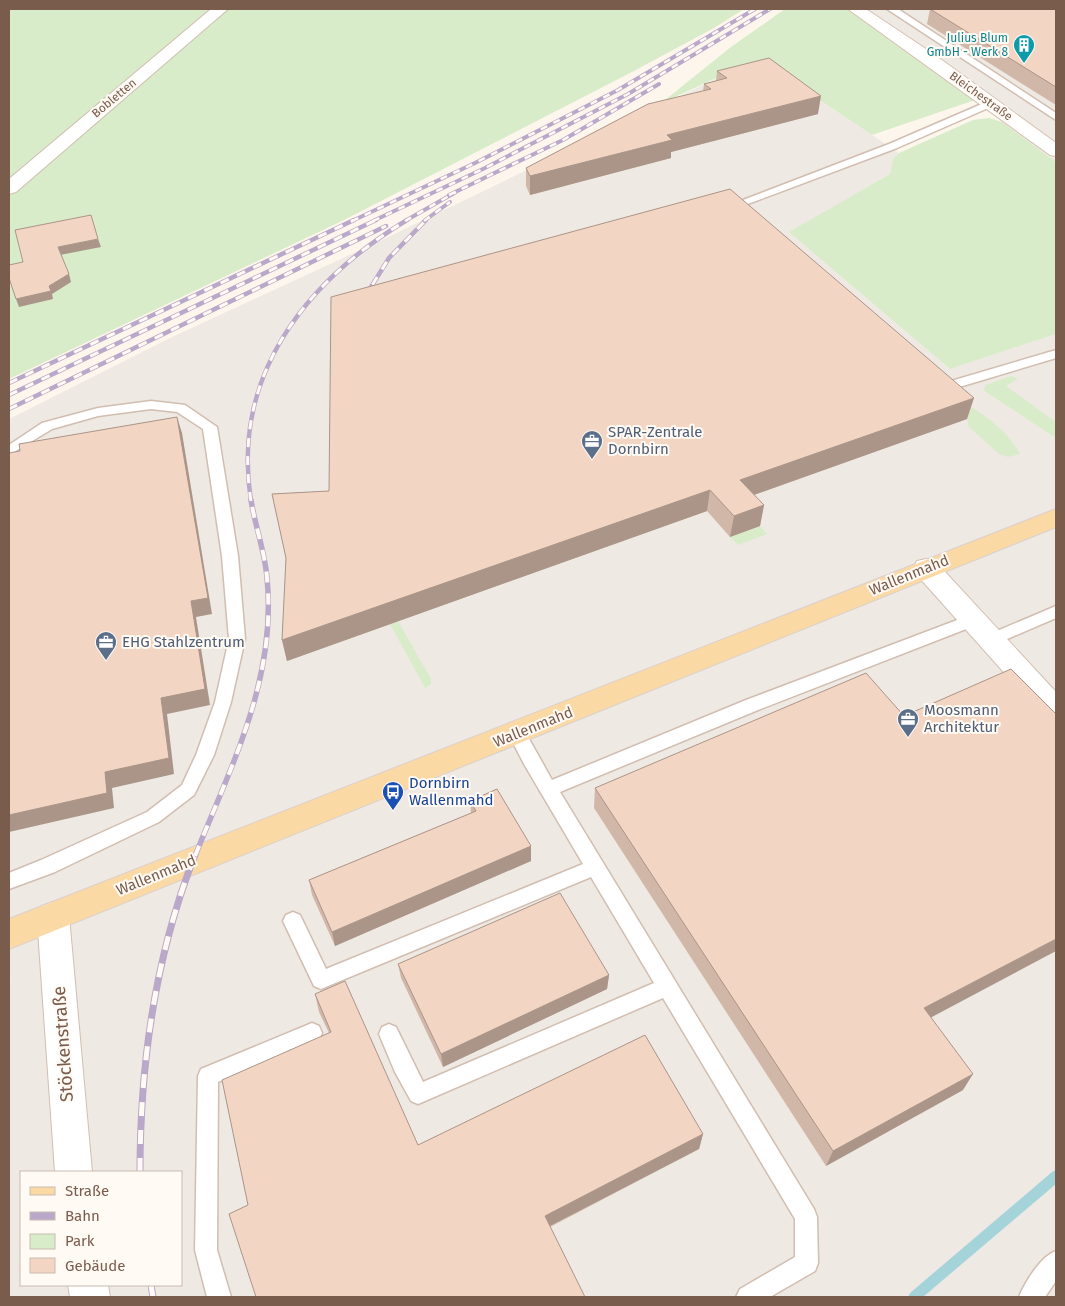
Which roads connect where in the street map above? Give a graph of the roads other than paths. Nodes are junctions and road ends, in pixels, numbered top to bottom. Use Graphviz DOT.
graph roads {
  1 [pos="220,9"];
  2 [pos="856,9"];
  3 [pos="892,9"];
  4 [pos="991,103"];
  5 [pos="1056,117"];
  6 [pos="1056,151"];
  7 [pos="9,188"];
  8 [pos="736,205"];
  9 [pos="1056,354"];
  10 [pos="956,384"];
  11 [pos="9,451"];
  12 [pos="1056,517"];
  13 [pos="926,568"];
  14 [pos="1056,612"];
  15 [pos="973,620"];
  16 [pos="991,640"];
  17 [pos="1056,707"];
  18 [pos="517,733"];
  19 [pos="549,789"];
  20 [pos="596,867"];
  21 [pos="9,881"];
  22 [pos="53,916"];
  23 [pos="293,921"];
  24 [pos="9,934"];
  25 [pos="668,986"];
  26 [pos="312,1033"];
  27 [pos="389,1034"];
  28 [pos="74,1171"];
  29 [pos="1056,1262"];
  30 [pos="219,1297"];
  31 [pos="748,1297"];
  32 [pos="1031,1297"];
  1 -- 7 [label="street, Bobletten"];
  2 -- 4 [label="street, Bleichestraße"];
  3 -- 5 [label="lane"];
  4 -- 6 [label="street, Bleichestraße"];
  4 -- 8 [label="lane"];
  9 -- 10 [label="lane"];
  11 -- 21 [label="lane"];
  12 -- 13 [label="main road, Wallenmahd"];
  13 -- 15 [label="street"];
  13 -- 18 [label="main road, Wallenmahd"];
  14 -- 16 [label="lane"];
  15 -- 16 [label="street"];
  15 -- 19 [label="lane"];
  16 -- 17 [label="street"];
  18 -- 19 [label="lane"];
  18 -- 22 [label="main road, Wallenmahd"];
  19 -- 20 [label="lane"];
  20 -- 23 [label="lane"];
  20 -- 25 [label="lane"];
  22 -- 24 [label="main road, Wallenmahd"];
  22 -- 28 [label="street, Stöckenstraße"];
  25 -- 27 [label="lane"];
  25 -- 31 [label="lane"];
  26 -- 30 [label="lane"];
  29 -- 32 [label="lane"];
}
